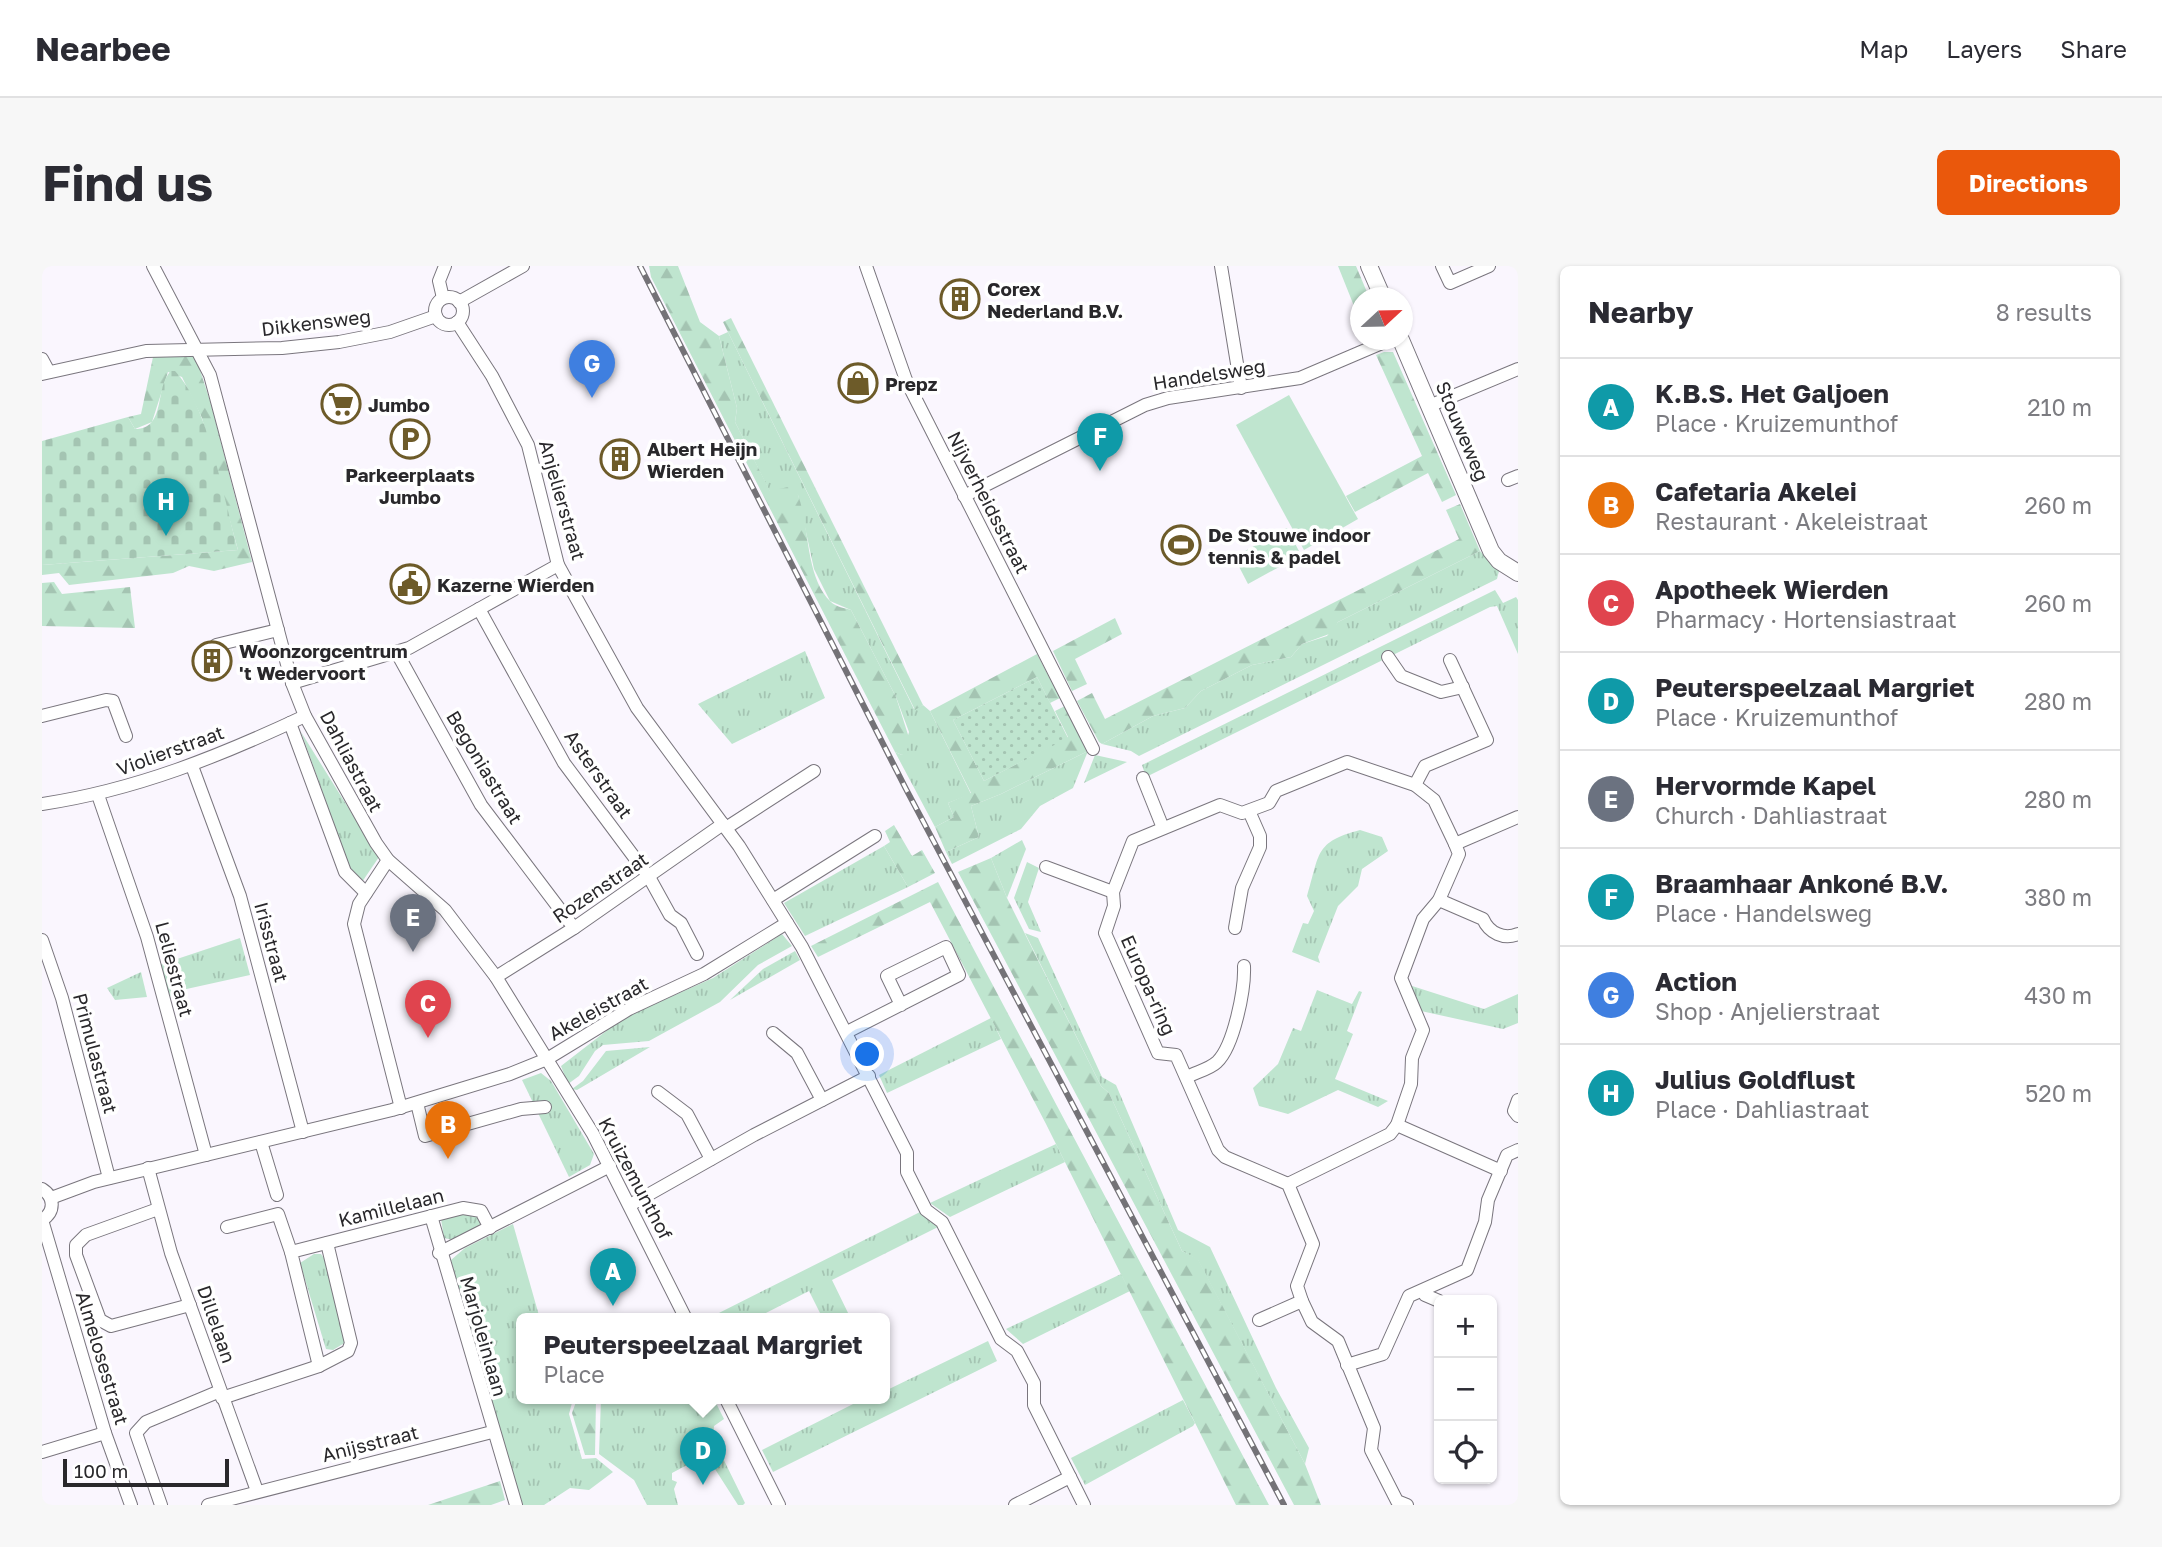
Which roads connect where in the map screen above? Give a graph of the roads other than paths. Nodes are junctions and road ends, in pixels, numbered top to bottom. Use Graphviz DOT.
graph roads {
  1 [pos="153,266"];
  2 [pos="445,266"];
  3 [pos="523,266"];
  4 [pos="866,266"];
  5 [pos="1222,266"];
  6 [pos="1369,266"];
  7 [pos="1442,266"];
  8 [pos="1489,266"];
  9 [pos="1378,287"];
  10 [pos="443,298"];
  11 [pos="459,302"];
  12 [pos="436,316"];
  13 [pos="457,322"];
  14 [pos="198,349"];
  15 [pos="1366,350"];
  16 [pos="1405,350"];
  17 [pos="42,359"];
  18 [pos="1518,369"];
  19 [pos="46,373"];
  20 [pos="1241,388"];
  21 [pos="1429,407"];
  22 [pos="964,496"];
  23 [pos="558,565"];
  24 [pos="1518,571"];
  25 [pos="478,609"];
  26 [pos="278,630"];
  27 [pos="216,645"];
  28 [pos="397,653"];
  29 [pos="1388,657"];
  30 [pos="1450,660"];
  31 [pos="292,683"];
  32 [pos="1463,687"];
  33 [pos="42,716"];
  34 [pos="305,716"];
  35 [pos="290,723"];
  36 [pos="126,736"];
  37 [pos="1093,749"];
  38 [pos="192,766"];
  39 [pos="814,771"];
  40 [pos="1143,778"];
  41 [pos="1415,785"];
  42 [pos="98,796"];
  43 [pos="42,804"];
  44 [pos="1249,811"];
  45 [pos="1518,817"];
  46 [pos="724,826"];
  47 [pos="1163,828"];
  48 [pos="875,836"];
  49 [pos="1455,844"];
  50 [pos="388,860"];
  51 [pos="1046,867"];
  52 [pos="649,877"];
  53 [pos="1113,892"];
  54 [pos="366,893"];
  55 [pos="1439,900"];
  56 [pos="774,901"];
  57 [pos="787,923"];
  58 [pos="575,928"];
  59 [pos="1235,928"];
  60 [pos="1518,934"];
  61 [pos="42,940"];
  62 [pos="697,954"];
  63 [pos="1244,966"];
  64 [pos="496,977"];
  65 [pos="901,1004"];
  66 [pos="847,1032"];
  67 [pos="773,1033"];
  68 [pos="547,1059"];
  69 [pos="869,1076"];
  70 [pos="1187,1077"];
  71 [pos="658,1092"];
  72 [pos="822,1100"];
  73 [pos="1518,1100"];
  74 [pos="417,1103"];
  75 [pos="545,1107"];
  76 [pos="401,1108"];
  77 [pos="1518,1116"];
  78 [pos="1397,1125"];
  79 [pos="303,1132"];
  80 [pos="261,1142"];
  81 [pos="1518,1150"];
  82 [pos="205,1155"];
  83 [pos="711,1158"];
  84 [pos="610,1166"];
  85 [pos="148,1168"];
  86 [pos="1501,1171"];
  87 [pos="109,1178"];
  88 [pos="1288,1184"];
  89 [pos="47,1193"];
  90 [pos="277,1195"];
  91 [pos="630,1205"];
  92 [pos="158,1209"];
  93 [pos="431,1216"];
  94 [pos="42,1220"];
  95 [pos="227,1227"];
  96 [pos="490,1228"];
  97 [pos="327,1243"];
  98 [pos="291,1252"];
  99 [pos="439,1253"];
  100 [pos="1423,1291"];
  101 [pos="1434,1299"];
  102 [pos="1302,1301"];
  103 [pos="190,1305"];
  104 [pos="683,1313"];
  105 [pos="1259,1320"];
  106 [pos="1347,1365"];
  107 [pos="319,1366"];
  108 [pos="221,1395"];
  109 [pos="728,1404"];
  110 [pos="492,1432"];
  111 [pos="105,1433"];
  112 [pos="42,1452"];
  113 [pos="1070,1477"];
  114 [pos="257,1491"];
  115 [pos="131,1505"];
  116 [pos="161,1505"];
  117 [pos="208,1505"];
  118 [pos="516,1505"];
  119 [pos="779,1505"];
  120 [pos="1014,1505"];
  121 [pos="1084,1505"];
  122 [pos="1407,1505"];
  1 -- 14 [label="street, Dahliastraat"];
  2 -- 10 [label="street"];
  3 -- 11 [label="street"];
  4 -- 22 [label="street, Nijverheidsstraat"];
  5 -- 20 [label="street"];
  6 -- 9 [label="main road"];
  7 -- 8 [label="street"];
  10 -- 11 [label="street"];
  10 -- 12 [label="street"];
  11 -- 13 [label="street"];
  12 -- 13 [label="street"];
  12 -- 14 [label="street, Dikkensweg"];
  13 -- 23 [label="street, Anjelierstraat"];
  14 -- 19 [label="street, Dikkensweg"];
  14 -- 26 [label="street, Dahliastraat"];
  15 -- 20 [label="street, Handelsweg"];
  16 -- 21 [label="main road, Stouweweg"];
  17 -- 19 [label="street"];
  18 -- 21 [label="street"];
  20 -- 22 [label="street, Handelsweg"];
  21 -- 24 [label="main road, Stouweweg"];
  22 -- 37 [label="street, Nijverheidsstraat"];
  23 -- 25 [label="street"];
  23 -- 46 [label="street, Anjelierstraat"];
  25 -- 28 [label="street"];
  25 -- 52 [label="street, Asterstraat"];
  26 -- 27 [label="street"];
  26 -- 31 [label="street, Dahliastraat"];
  28 -- 31 [label="street"];
  28 -- 58 [label="street, Begoniastraat"];
  29 -- 32 [label="street"];
  30 -- 32 [label="street"];
  31 -- 34 [label="street, Dahliastraat"];
  32 -- 41 [label="street"];
  33 -- 36 [label="street"];
  34 -- 35 [label="street, Violierstraat"];
  34 -- 50 [label="street, Dahliastraat"];
  35 -- 38 [label="street, Violierstraat"];
  35 -- 54 [label="street"];
  38 -- 42 [label="street, Violierstraat"];
  38 -- 79 [label="street, Irisstraat"];
  39 -- 46 [label="street"];
  40 -- 47 [label="street"];
  41 -- 44 [label="street, Europa-ring"];
  41 -- 49 [label="street, Europa-ring"];
  42 -- 43 [label="street, Violierstraat"];
  42 -- 82 [label="street, Leliestraat"];
  44 -- 47 [label="street, Europa-ring"];
  44 -- 59 [label="street"];
  45 -- 49 [label="street"];
  46 -- 52 [label="street, Rozenstraat"];
  46 -- 56 [label="street, Anjelierstraat"];
  47 -- 53 [label="street, Europa-ring"];
  48 -- 56 [label="street"];
  49 -- 55 [label="street"];
  50 -- 54 [label="street"];
  50 -- 64 [label="street, Dahliastraat"];
  51 -- 53 [label="street"];
  52 -- 58 [label="street, Rozenstraat"];
  52 -- 62 [label="street, Asterstraat"];
  53 -- 70 [label="street, Europa-ring"];
  54 -- 76 [label="street"];
  55 -- 60 [label="street"];
  55 -- 78 [label="street"];
  56 -- 57 [label="street, Anjelierstraat"];
  57 -- 66 [label="street, Anjelierstraat"];
  57 -- 68 [label="street, Akeleistraat"];
  58 -- 64 [label="street, Rozenstraat"];
  61 -- 87 [label="street, Primulastraat"];
  63 -- 70 [label="street"];
  64 -- 68 [label="street, Dahliastraat"];
  65 -- 65 [label="street"];
  65 -- 66 [label="street"];
  66 -- 69 [label="street, Anjelierstraat"];
  67 -- 72 [label="street"];
  68 -- 74 [label="street, Akeleistraat"];
  68 -- 84 [label="street, Kruizemunthof"];
  69 -- 72 [label="street"];
  69 -- 113 [label="street, Anjelierstraat"];
  70 -- 88 [label="street, Europa-ring"];
  71 -- 83 [label="street"];
  72 -- 83 [label="street"];
  73 -- 77 [label="street"];
  74 -- 75 [label="street"];
  74 -- 76 [label="street, Akeleistraat"];
  76 -- 79 [label="street, Akeleistraat"];
  78 -- 86 [label="street"];
  78 -- 88 [label="street"];
  79 -- 80 [label="street, Akeleistraat"];
  80 -- 82 [label="street, Akeleistraat"];
  80 -- 90 [label="street"];
  81 -- 86 [label="street"];
  82 -- 85 [label="street, Akeleistraat"];
  83 -- 91 [label="street"];
  84 -- 91 [label="street, Kruizemunthof"];
  84 -- 96 [label="street"];
  85 -- 87 [label="street, Akeleistraat"];
  85 -- 92 [label="street, Dillelaan"];
  86 -- 100 [label="street"];
  87 -- 89 [label="street, Akeleistraat"];
  88 -- 102 [label="street"];
  89 -- 94 [label="street"];
  91 -- 104 [label="street, Kruizemunthof"];
  92 -- 103 [label="street, Dillelaan"];
  92 -- 103 [label="street"];
  93 -- 96 [label="street, Kamillelaan"];
  93 -- 97 [label="street, Kamillelaan"];
  93 -- 99 [label="street, Marjoleinlaan"];
  94 -- 111 [label="street, Almelosestraat"];
  95 -- 98 [label="street"];
  96 -- 99 [label="street"];
  97 -- 98 [label="street, Kamillelaan"];
  97 -- 107 [label="street"];
  98 -- 107 [label="street"];
  99 -- 110 [label="street, Marjoleinlaan"];
  100 -- 101 [label="street"];
  100 -- 106 [label="street"];
  102 -- 105 [label="street"];
  102 -- 106 [label="street"];
  103 -- 108 [label="street, Dillelaan"];
  106 -- 122 [label="street"];
  107 -- 108 [label="street"];
  108 -- 114 [label="street, Dillelaan"];
  108 -- 116 [label="street"];
  109 -- 119 [label="street"];
  110 -- 114 [label="street, Anijsstraat"];
  110 -- 118 [label="street, Marjoleinlaan"];
  111 -- 112 [label="street"];
  111 -- 115 [label="street, Almelosestraat"];
  113 -- 120 [label="street"];
  113 -- 121 [label="street, Anjelierstraat"];
  114 -- 117 [label="street, Anijsstraat"];
}
